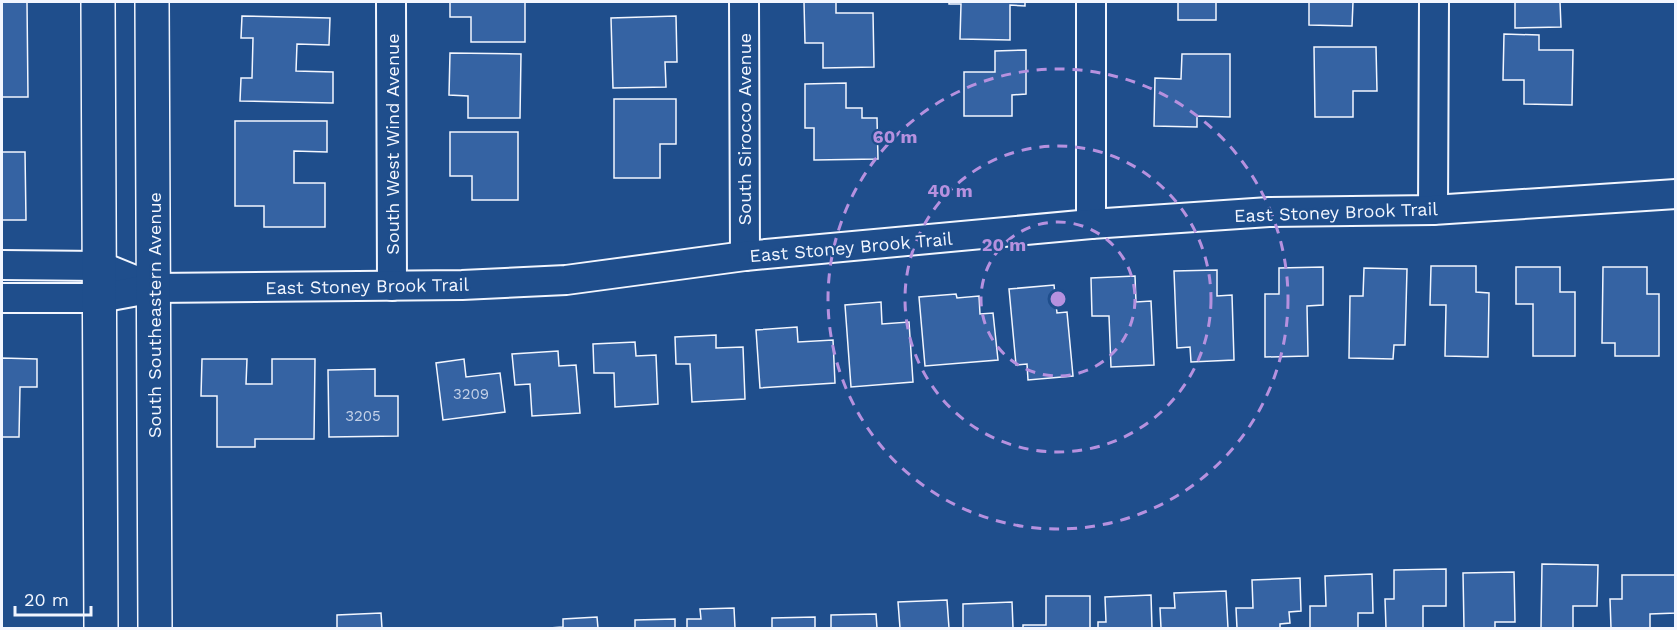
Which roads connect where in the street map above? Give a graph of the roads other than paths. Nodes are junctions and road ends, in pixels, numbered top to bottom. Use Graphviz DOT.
graph roads {
  1 [pos="98,2"];
  2 [pos="152,2"];
  3 [pos="391,2"];
  4 [pos="744,2"];
  5 [pos="1090,2"];
  6 [pos="1434,2"];
  7 [pos="1676,194"];
  8 [pos="1433,210"];
  9 [pos="1091,224"];
  10 [pos="745,256"];
  11 [pos="2,265"];
  12 [pos="100,282"];
  13 [pos="392,286"];
  14 [pos="154,288"];
  15 [pos="2,298"];
  16 [pos="101,628"];
  17 [pos="155,628"];
  1 -- 12 [label="main road"];
  2 -- 14 [label="main road, South Southeastern Avenue"];
  3 -- 13 [label="street, South West Wind Avenue"];
  4 -- 10 [label="street, South Sirocco Avenue"];
  5 -- 9 [label="street"];
  6 -- 8 [label="street"];
  7 -- 8 [label="street, East Stoney Brook Trail"];
  8 -- 9 [label="street, East Stoney Brook Trail"];
  9 -- 10 [label="street, East Stoney Brook Trail"];
  10 -- 13 [label="street, East Stoney Brook Trail"];
  11 -- 12 [label="street"];
  12 -- 14 [label="street"];
  12 -- 15 [label="street"];
  12 -- 16 [label="main road"];
  13 -- 14 [label="street, East Stoney Brook Trail"];
  14 -- 17 [label="main road, South Southeastern Avenue"];
}
